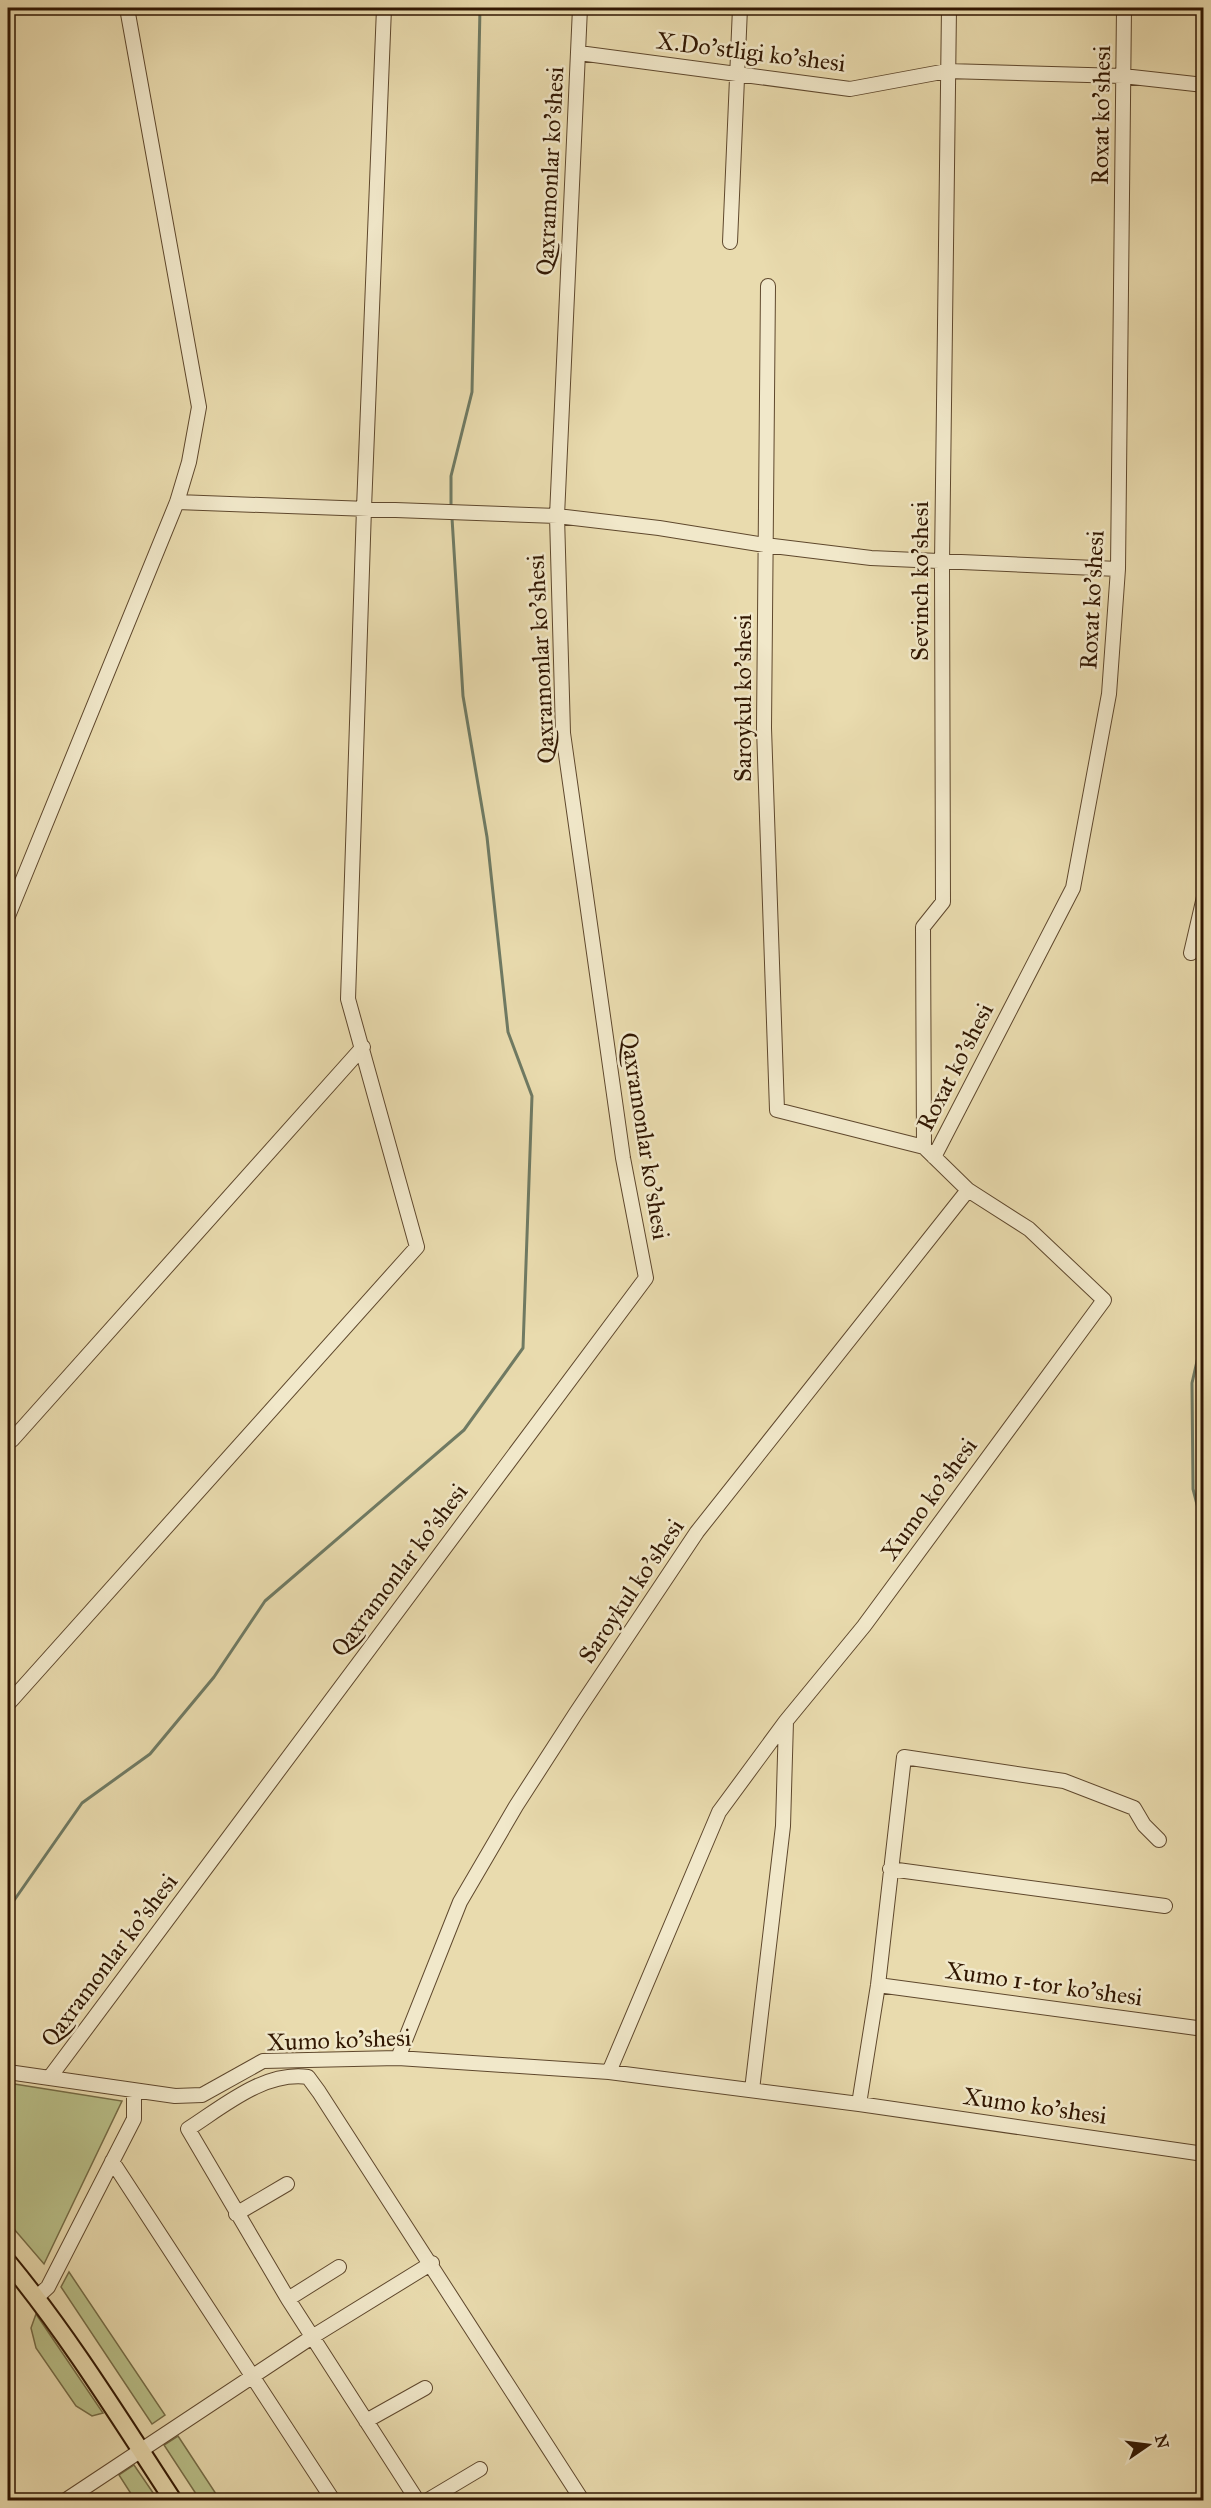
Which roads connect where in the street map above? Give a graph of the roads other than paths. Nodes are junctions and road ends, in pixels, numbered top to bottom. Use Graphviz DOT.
graph roads {
  1 [pos="127,8"];
  2 [pos="384,8"];
  3 [pos="580,8"];
  4 [pos="740,8"];
  5 [pos="949,8"];
  6 [pos="1124,8"];
  7 [pos="579,53"];
  8 [pos="947,71"];
  9 [pos="737,74"];
  10 [pos="1123,76"];
  11 [pos="1203,85"];
  12 [pos="730,242"];
  13 [pos="768,286"];
  14 [pos="177,502"];
  15 [pos="364,508"];
  16 [pos="556,516"];
  17 [pos="765,545"];
  18 [pos="942,563"];
  19 [pos="1118,569"];
  20 [pos="1203,897"];
  21 [pos="8,916"];
  22 [pos="1191,953"];
  23 [pos="363,1047"];
  24 [pos="929,1152"];
  25 [pos="968,1190"];
  26 [pos="12,1440"];
  27 [pos="8,1704"];
  28 [pos="786,1721"];
  29 [pos="1159,1840"];
  30 [pos="890,1869"];
  31 [pos="1164,1906"];
  32 [pos="878,1985"];
  33 [pos="1203,2029"];
  34 [pos="398,2058"];
  35 [pos="8,2072"];
  36 [pos="609,2072"];
  37 [pos="50,2077"];
  38 [pos="752,2090"];
  39 [pos="134,2091"];
  40 [pos="859,2103"];
  41 [pos="1203,2154"];
  42 [pos="112,2161"];
  43 [pos="287,2184"];
  44 [pos="236,2214"];
  45 [pos="8,2262"];
  46 [pos="432,2263"];
  47 [pos="339,2267"];
  48 [pos="37,2297"];
  49 [pos="288,2299"];
  50 [pos="312,2337"];
  51 [pos="252,2378"];
  52 [pos="425,2388"];
  53 [pos="366,2421"];
  54 [pos="140,2450"];
  55 [pos="480,2469"];
  56 [pos="66,2500"];
  57 [pos="173,2500"];
  58 [pos="333,2500"];
  59 [pos="417,2500"];
  60 [pos="428,2500"];
  61 [pos="582,2500"];
  1 -- 14 [label="street"];
  2 -- 15 [label="street"];
  3 -- 7 [label="street, Qaxramonlar ko'shesi"];
  4 -- 9 [label="street"];
  5 -- 8 [label="street, Sevinch ko'shesi"];
  6 -- 10 [label="street, Roxat ko'shesi"];
  7 -- 9 [label="street, X.Do'stligi ko'shesi"];
  7 -- 16 [label="street, Qaxramonlar ko'shesi"];
  8 -- 9 [label="street, X.Do'stligi ko'shesi"];
  8 -- 10 [label="street, X.Do'stligi ko'shesi"];
  8 -- 18 [label="street, Sevinch ko'shesi"];
  9 -- 12 [label="street"];
  10 -- 11 [label="street, X.Do'stligi ko'shesi"];
  10 -- 19 [label="street, Roxat ko'shesi"];
  13 -- 17 [label="street, Saroykul ko'shesi"];
  14 -- 15 [label="street"];
  14 -- 21 [label="street"];
  15 -- 16 [label="street"];
  15 -- 23 [label="street"];
  16 -- 17 [label="street"];
  16 -- 37 [label="street, Qaxramonlar ko'shesi"];
  17 -- 18 [label="street"];
  17 -- 24 [label="street, Saroykul ko'shesi"];
  18 -- 19 [label="street"];
  18 -- 24 [label="street, Sevinch ko'shesi"];
  19 -- 24 [label="street, Roxat ko'shesi"];
  20 -- 22 [label="street"];
  23 -- 26 [label="street"];
  23 -- 27 [label="street"];
  24 -- 25 [label="street"];
  25 -- 28 [label="street, Xumo ko'shesi"];
  25 -- 34 [label="street, Saroykul ko'shesi"];
  28 -- 36 [label="street, Xumo ko'shesi"];
  28 -- 38 [label="street"];
  29 -- 30 [label="street"];
  30 -- 31 [label="street"];
  30 -- 32 [label="street"];
  32 -- 33 [label="street, Xumo 1-tor ko'shesi"];
  32 -- 40 [label="street"];
  34 -- 36 [label="street, Xumo ko'shesi"];
  34 -- 39 [label="street, Xumo ko'shesi"];
  35 -- 37 [label="street, Xumo ko'shesi"];
  36 -- 38 [label="street, Xumo ko'shesi"];
  37 -- 39 [label="street, Xumo ko'shesi"];
  38 -- 40 [label="street, Xumo ko'shesi"];
  39 -- 42 [label="street"];
  40 -- 41 [label="street, Xumo ko'shesi"];
  42 -- 48 [label="street"];
  42 -- 51 [label="street"];
  43 -- 44 [label="street"];
  44 -- 46 [label="street"];
  44 -- 49 [label="street"];
  45 -- 48 [label="main road"];
  46 -- 50 [label="street"];
  46 -- 61 [label="street"];
  47 -- 49 [label="street"];
  48 -- 54 [label="main road"];
  49 -- 50 [label="street"];
  50 -- 51 [label="street"];
  50 -- 53 [label="street"];
  51 -- 54 [label="street"];
  51 -- 58 [label="street"];
  52 -- 53 [label="street"];
  53 -- 59 [label="street"];
  54 -- 56 [label="street"];
  54 -- 57 [label="main road"];
  55 -- 60 [label="street"];
}
